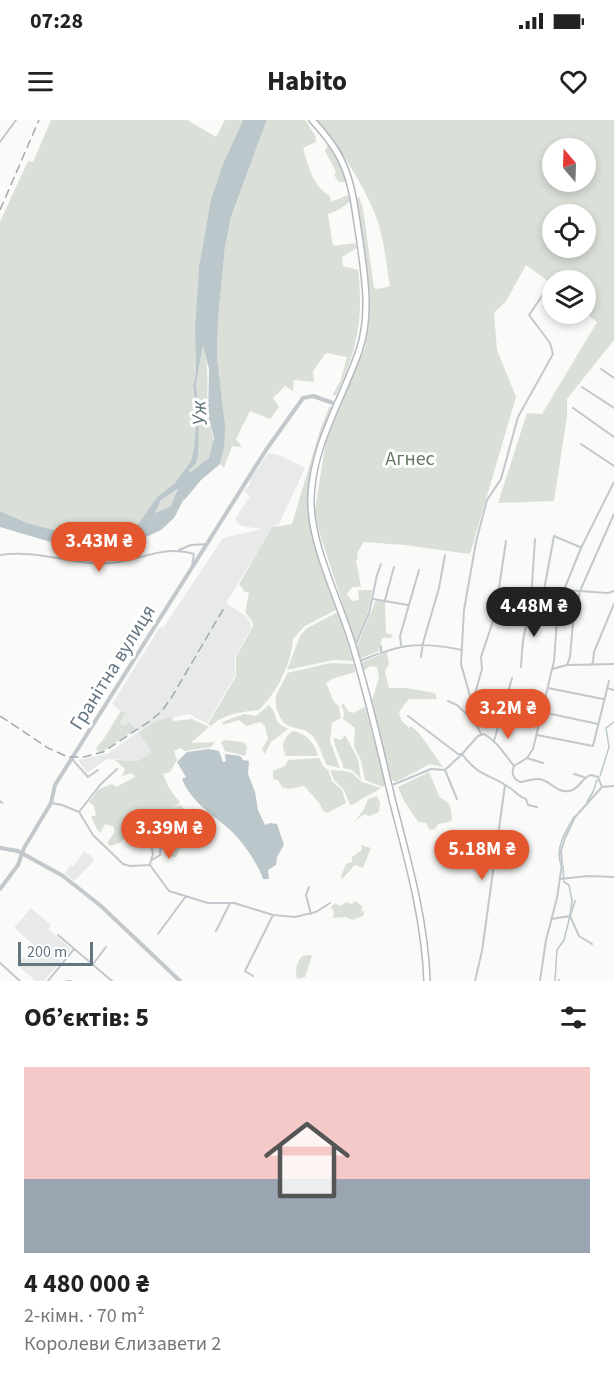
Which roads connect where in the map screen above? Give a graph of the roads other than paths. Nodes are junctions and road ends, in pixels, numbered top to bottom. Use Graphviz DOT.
graph roads {
  1 [pos="16,120"];
  2 [pos="312,120"];
  3 [pos="0,142"];
  4 [pos="542,296"];
  5 [pos="601,369"];
  6 [pos="614,378"];
  7 [pos="582,387"];
  8 [pos="336,404"];
  9 [pos="573,408"];
  10 [pos="614,408"];
  11 [pos="614,437"];
  12 [pos="581,444"];
  13 [pos="614,466"];
  14 [pos="614,482"];
  15 [pos="614,513"];
  16 [pos="535,539"];
  17 [pos="506,541"];
  18 [pos="207,544"];
  19 [pos="581,548"];
  20 [pos="179,550"];
  21 [pos="0,555"];
  22 [pos="445,555"];
  23 [pos="381,564"];
  24 [pos="193,567"];
  25 [pos="394,567"];
  26 [pos="419,570"];
  27 [pos="564,590"];
  28 [pos="580,591"];
  29 [pos="614,591"];
  30 [pos="373,599"];
  31 [pos="385,600"];
  32 [pos="614,604"];
  33 [pos="409,605"];
  34 [pos="496,610"];
  35 [pos="515,614"];
  36 [pos="530,616"];
  37 [pos="539,617"];
  38 [pos="557,620"];
  39 [pos="422,644"];
  40 [pos="381,646"];
  41 [pos="402,646"];
  42 [pos="354,649"];
  43 [pos="462,650"];
  44 [pos="381,653"];
  45 [pos="421,657"];
  46 [pos="357,662"];
  47 [pos="614,663"];
  48 [pos="591,664"];
  49 [pos="567,665"];
  50 [pos="521,667"];
  51 [pos="552,669"];
  52 [pos="512,678"];
  53 [pos="609,681"];
  54 [pos="548,688"];
  55 [pos="607,688"];
  56 [pos="614,690"];
  57 [pos="603,699"];
  58 [pos="448,701"];
  59 [pos="472,703"];
  60 [pos="542,712"];
  61 [pos="408,716"];
  62 [pos="474,720"];
  63 [pos="598,724"];
  64 [pos="481,734"];
  65 [pos="537,735"];
  66 [pos="494,741"];
  67 [pos="462,754"];
  68 [pos="527,758"];
  69 [pos="72,759"];
  70 [pos="543,763"];
  71 [pos="514,766"];
  72 [pos="117,769"];
  73 [pos="98,770"];
  74 [pos="445,770"];
  75 [pos="574,774"];
  76 [pos="585,777"];
  77 [pos="505,785"];
  78 [pos="389,786"];
  79 [pos="614,786"];
  80 [pos="602,787"];
  81 [pos="458,799"];
  82 [pos="51,803"];
  83 [pos="537,807"];
  84 [pos="80,812"];
  85 [pos="158,812"];
  86 [pos="161,840"];
  87 [pos="0,848"];
  88 [pos="23,854"];
  89 [pos="152,860"];
  90 [pos="150,865"];
  91 [pos="614,877"];
  92 [pos="563,879"];
  93 [pos="309,887"];
  94 [pos="0,889"];
  95 [pos="186,896"];
  96 [pos="575,901"];
  97 [pos="230,903"];
  98 [pos="330,903"];
  99 [pos="311,914"];
  100 [pos="273,915"];
  101 [pos="569,916"];
  102 [pos="551,918"];
  103 [pos="216,931"];
  104 [pos="158,934"];
  105 [pos="58,935"];
  106 [pos="592,944"];
  107 [pos="106,947"];
  108 [pos="74,949"];
  109 [pos="0,963"];
  110 [pos="92,965"];
  111 [pos="253,976"];
  112 [pos="51,977"];
  113 [pos="20,981"];
  114 [pos="48,981"];
  115 [pos="55,981"];
  116 [pos="112,981"];
  117 [pos="180,981"];
  118 [pos="427,981"];
  119 [pos="475,981"];
  120 [pos="540,981"];
  1 -- 3 [label="street"];
  2 -- 8 [label="highway"];
  4 -- 43 [label="street"];
  5 -- 6 [label="street"];
  7 -- 10 [label="street"];
  8 -- 18 [label="street, Гранітна вулиця"];
  8 -- 42 [label="highway"];
  9 -- 11 [label="street"];
  12 -- 13 [label="street"];
  14 -- 19 [label="street"];
  15 -- 28 [label="street"];
  16 -- 36 [label="street"];
  17 -- 34 [label="street"];
  18 -- 20 [label="street"];
  18 -- 24 [label="street, Гранітна вулиця"];
  19 -- 27 [label="street"];
  19 -- 37 [label="street"];
  20 -- 21 [label="street"];
  20 -- 24 [label="street"];
  22 -- 39 [label="street"];
  23 -- 30 [label="street"];
  24 -- 69 [label="street, Гранітна вулиця"];
  25 -- 31 [label="street"];
  26 -- 33 [label="street"];
  27 -- 28 [label="street"];
  27 -- 38 [label="street"];
  28 -- 29 [label="street"];
  28 -- 49 [label="street"];
  30 -- 31 [label="street"];
  30 -- 42 [label="street"];
  31 -- 33 [label="street"];
  32 -- 48 [label="street"];
  33 -- 41 [label="street"];
  34 -- 35 [label="street"];
  34 -- 59 [label="street"];
  37 -- 38 [label="street"];
  37 -- 50 [label="street"];
  38 -- 51 [label="street"];
  39 -- 41 [label="street"];
  39 -- 43 [label="street"];
  39 -- 45 [label="street"];
  40 -- 44 [label="street"];
  41 -- 44 [label="street"];
  42 -- 46 [label="highway"];
  43 -- 59 [label="street"];
  44 -- 46 [label="street"];
  46 -- 78 [label="highway"];
  47 -- 48 [label="street"];
  48 -- 49 [label="street"];
  49 -- 51 [label="street"];
  51 -- 54 [label="street"];
  52 -- 66 [label="street"];
  53 -- 55 [label="street"];
  54 -- 57 [label="street"];
  54 -- 60 [label="street"];
  55 -- 56 [label="street"];
  55 -- 57 [label="street"];
  57 -- 63 [label="street"];
  58 -- 62 [label="street"];
  59 -- 62 [label="street"];
  60 -- 63 [label="street"];
  60 -- 65 [label="street"];
  61 -- 67 [label="street"];
  62 -- 64 [label="street"];
  63 -- 65 [label="street"];
  64 -- 66 [label="street"];
  64 -- 67 [label="street"];
  65 -- 68 [label="street"];
  66 -- 71 [label="street"];
  67 -- 74 [label="street"];
  67 -- 77 [label="street"];
  68 -- 70 [label="street"];
  68 -- 71 [label="street"];
  69 -- 73 [label="street"];
  69 -- 82 [label="street, Гранітна вулиця"];
  71 -- 76 [label="street"];
  72 -- 84 [label="street"];
  74 -- 78 [label="street"];
  74 -- 81 [label="street"];
  75 -- 76 [label="street"];
  76 -- 80 [label="street"];
  77 -- 83 [label="street"];
  77 -- 119 [label="street"];
  78 -- 118 [label="highway"];
  79 -- 80 [label="street"];
  80 -- 92 [label="street"];
  82 -- 84 [label="street"];
  82 -- 88 [label="street, Гранітна вулиця"];
  84 -- 90 [label="street"];
  85 -- 89 [label="street"];
  86 -- 89 [label="street"];
  87 -- 88 [label="street"];
  88 -- 94 [label="street, Гранітна вулиця"];
  88 -- 117 [label="street"];
  89 -- 90 [label="street"];
  90 -- 95 [label="street"];
  91 -- 92 [label="street"];
  92 -- 102 [label="street"];
  93 -- 99 [label="street"];
  95 -- 97 [label="street"];
  95 -- 104 [label="street"];
  96 -- 101 [label="street"];
  97 -- 100 [label="street"];
  97 -- 103 [label="street"];
  98 -- 99 [label="street"];
  99 -- 100 [label="street"];
  100 -- 111 [label="street"];
  101 -- 102 [label="street"];
  101 -- 106 [label="street"];
  102 -- 120 [label="street"];
  105 -- 108 [label="street"];
  107 -- 110 [label="street"];
  108 -- 110 [label="street"];
  108 -- 112 [label="street"];
  109 -- 113 [label="street"];
  110 -- 116 [label="street"];
  112 -- 114 [label="street"];
  112 -- 115 [label="street"];
}
